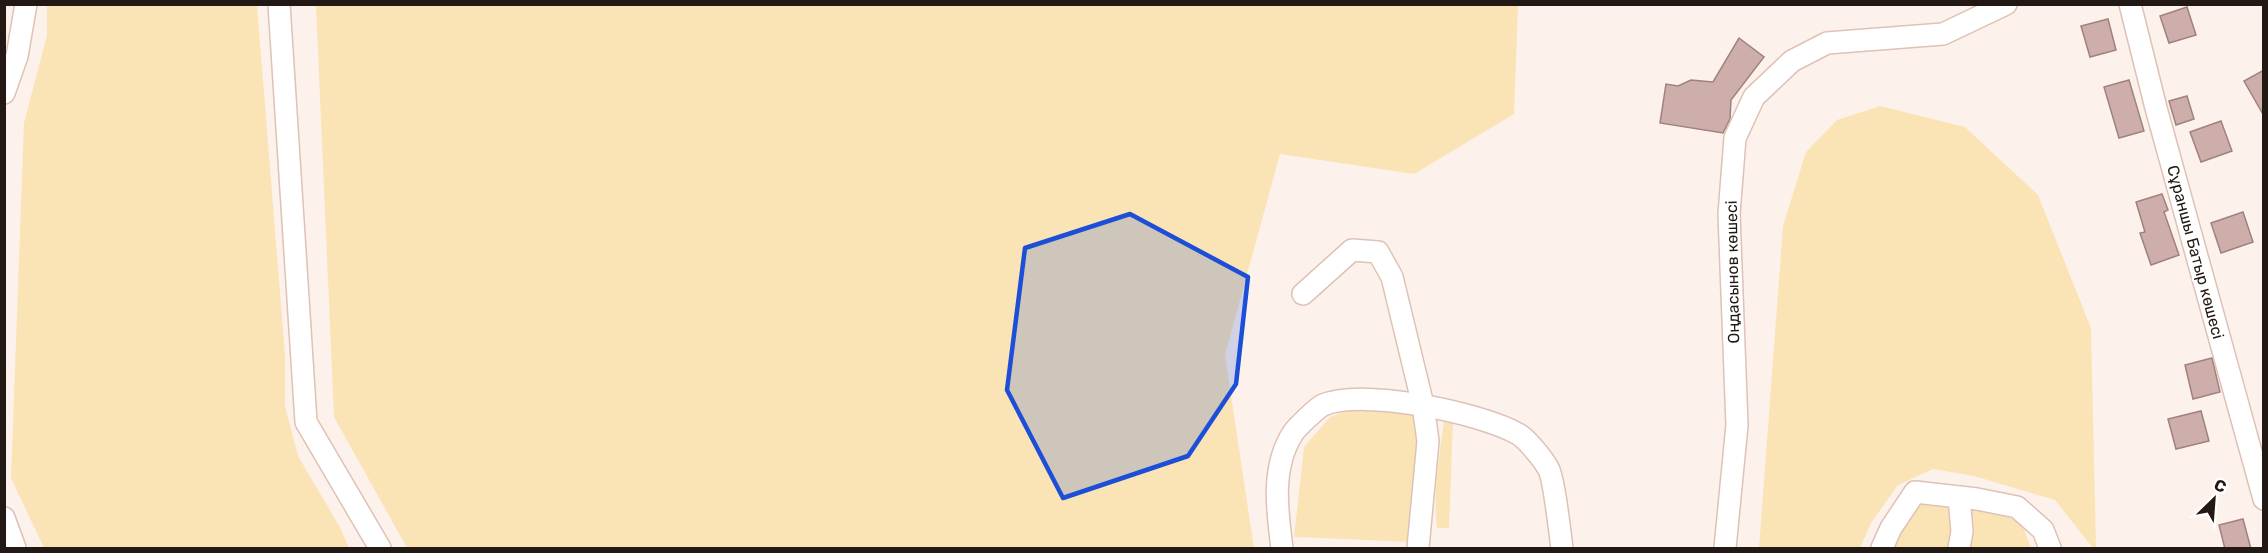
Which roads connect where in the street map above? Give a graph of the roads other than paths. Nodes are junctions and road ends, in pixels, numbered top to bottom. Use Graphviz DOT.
graph roads {
  1 [pos="26,4"];
  2 [pos="279,4"];
  3 [pos="2007,4"];
  4 [pos="2130,4"];
  5 [pos="4,93"];
  6 [pos="1303,294"];
  7 [pos="1423,405"];
  8 [pos="1959,498"];
  9 [pos="2264,499"];
  10 [pos="4,518"];
  11 [pos="15,549"];
  12 [pos="380,549"];
  13 [pos="1282,549"];
  14 [pos="1418,549"];
  15 [pos="1562,549"];
  16 [pos="1725,549"];
  17 [pos="1882,549"];
  18 [pos="1959,549"];
  19 [pos="2050,549"];
  1 -- 5 [label="street"];
  2 -- 12 [label="street"];
  3 -- 16 [label="street, Оңдасынов көшесі"];
  4 -- 9 [label="street, Сұраншы Батыр көшесі"];
  6 -- 7 [label="street"];
  7 -- 13 [label="street"];
  7 -- 14 [label="street"];
  7 -- 15 [label="street"];
  8 -- 17 [label="street"];
  8 -- 18 [label="street"];
  8 -- 19 [label="street"];
  10 -- 11 [label="street"];
}
